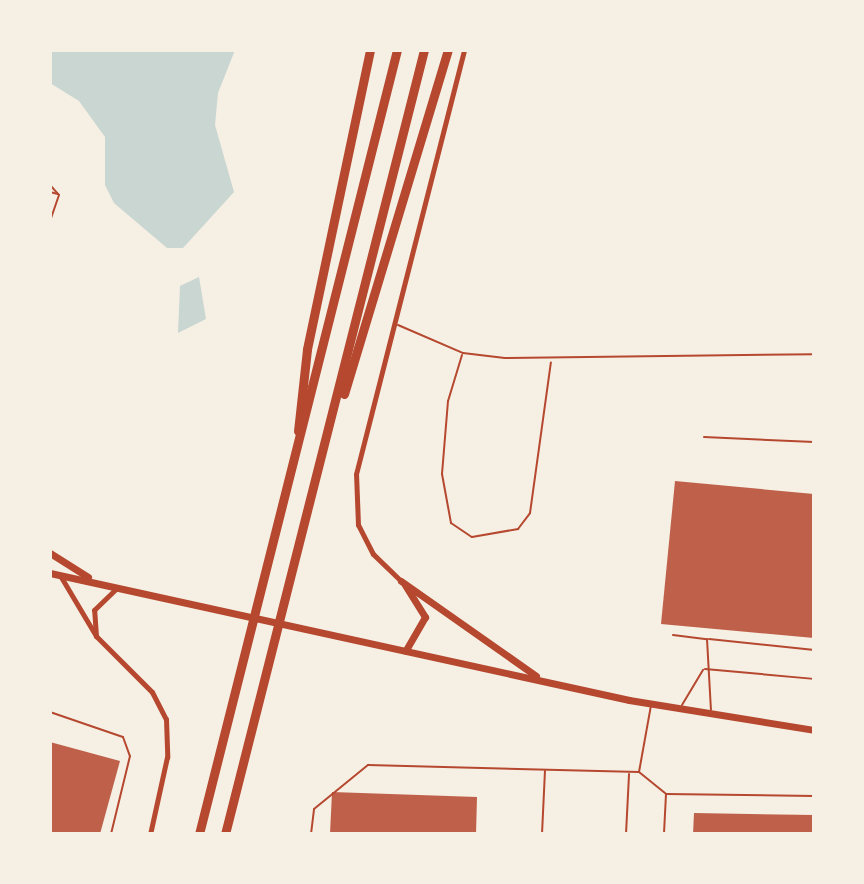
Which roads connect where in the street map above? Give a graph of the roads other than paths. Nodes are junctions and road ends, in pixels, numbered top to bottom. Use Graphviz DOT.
graph roads {
  1 [pos="370,50"];
  2 [pos="397,50"];
  3 [pos="424,50"];
  4 [pos="448,50"];
  5 [pos="464,50"];
  6 [pos="50,185"];
  7 [pos="50,192"];
  8 [pos="59,195"];
  9 [pos="50,221"];
  10 [pos="398,325"];
  11 [pos="463,353"];
  12 [pos="814,354"];
  13 [pos="552,361"];
  14 [pos="704,437"];
  15 [pos="814,442"];
  16 [pos="294,466"];
  17 [pos="319,470"];
  18 [pos="50,553"];
  19 [pos="50,573"];
  20 [pos="61,577"];
  21 [pos="88,577"];
  22 [pos="401,581"];
  23 [pos="120,586"];
  24 [pos="673,635"];
  25 [pos="96,636"];
  26 [pos="707,639"];
  27 [pos="814,650"];
  28 [pos="405,651"];
  29 [pos="704,668"];
  30 [pos="537,678"];
  31 [pos="814,679"];
  32 [pos="651,704"];
  33 [pos="678,709"];
  34 [pos="50,712"];
  35 [pos="713,715"];
  36 [pos="814,730"];
  37 [pos="545,771"];
  38 [pos="629,772"];
  39 [pos="639,772"];
  40 [pos="666,794"];
  41 [pos="814,796"];
  42 [pos="111,834"];
  43 [pos="150,834"];
  44 [pos="199,834"];
  45 [pos="225,834"];
  46 [pos="311,834"];
  47 [pos="542,834"];
  48 [pos="626,834"];
  49 [pos="664,834"];
  1 -- 16 [label="highway"];
  2 -- 16 [label="highway"];
  3 -- 17 [label="highway"];
  4 -- 17 [label="highway"];
  5 -- 10 [label="street"];
  6 -- 8 [label="lane"];
  7 -- 8 [label="lane"];
  8 -- 9 [label="lane"];
  10 -- 11 [label="lane"];
  10 -- 22 [label="street"];
  11 -- 13 [label="lane"];
  11 -- 13 [label="lane"];
  12 -- 13 [label="lane"];
  14 -- 15 [label="lane"];
  16 -- 44 [label="highway"];
  17 -- 45 [label="highway"];
  18 -- 21 [label="main road"];
  19 -- 20 [label="main road"];
  20 -- 21 [label="main road"];
  20 -- 25 [label="street"];
  21 -- 23 [label="main road"];
  22 -- 28 [label="main road"];
  22 -- 30 [label="main road"];
  23 -- 25 [label="street"];
  23 -- 28 [label="main road"];
  24 -- 26 [label="lane"];
  25 -- 43 [label="street"];
  26 -- 27 [label="lane"];
  26 -- 29 [label="lane"];
  28 -- 30 [label="main road"];
  29 -- 31 [label="lane"];
  29 -- 33 [label="lane"];
  29 -- 35 [label="lane"];
  30 -- 32 [label="main road"];
  32 -- 33 [label="main road"];
  32 -- 39 [label="lane"];
  33 -- 35 [label="main road"];
  34 -- 42 [label="lane"];
  35 -- 36 [label="main road"];
  37 -- 38 [label="lane"];
  37 -- 46 [label="lane"];
  37 -- 47 [label="lane"];
  38 -- 39 [label="lane"];
  38 -- 48 [label="lane"];
  39 -- 40 [label="lane"];
  40 -- 41 [label="lane"];
  40 -- 49 [label="lane"];
}
